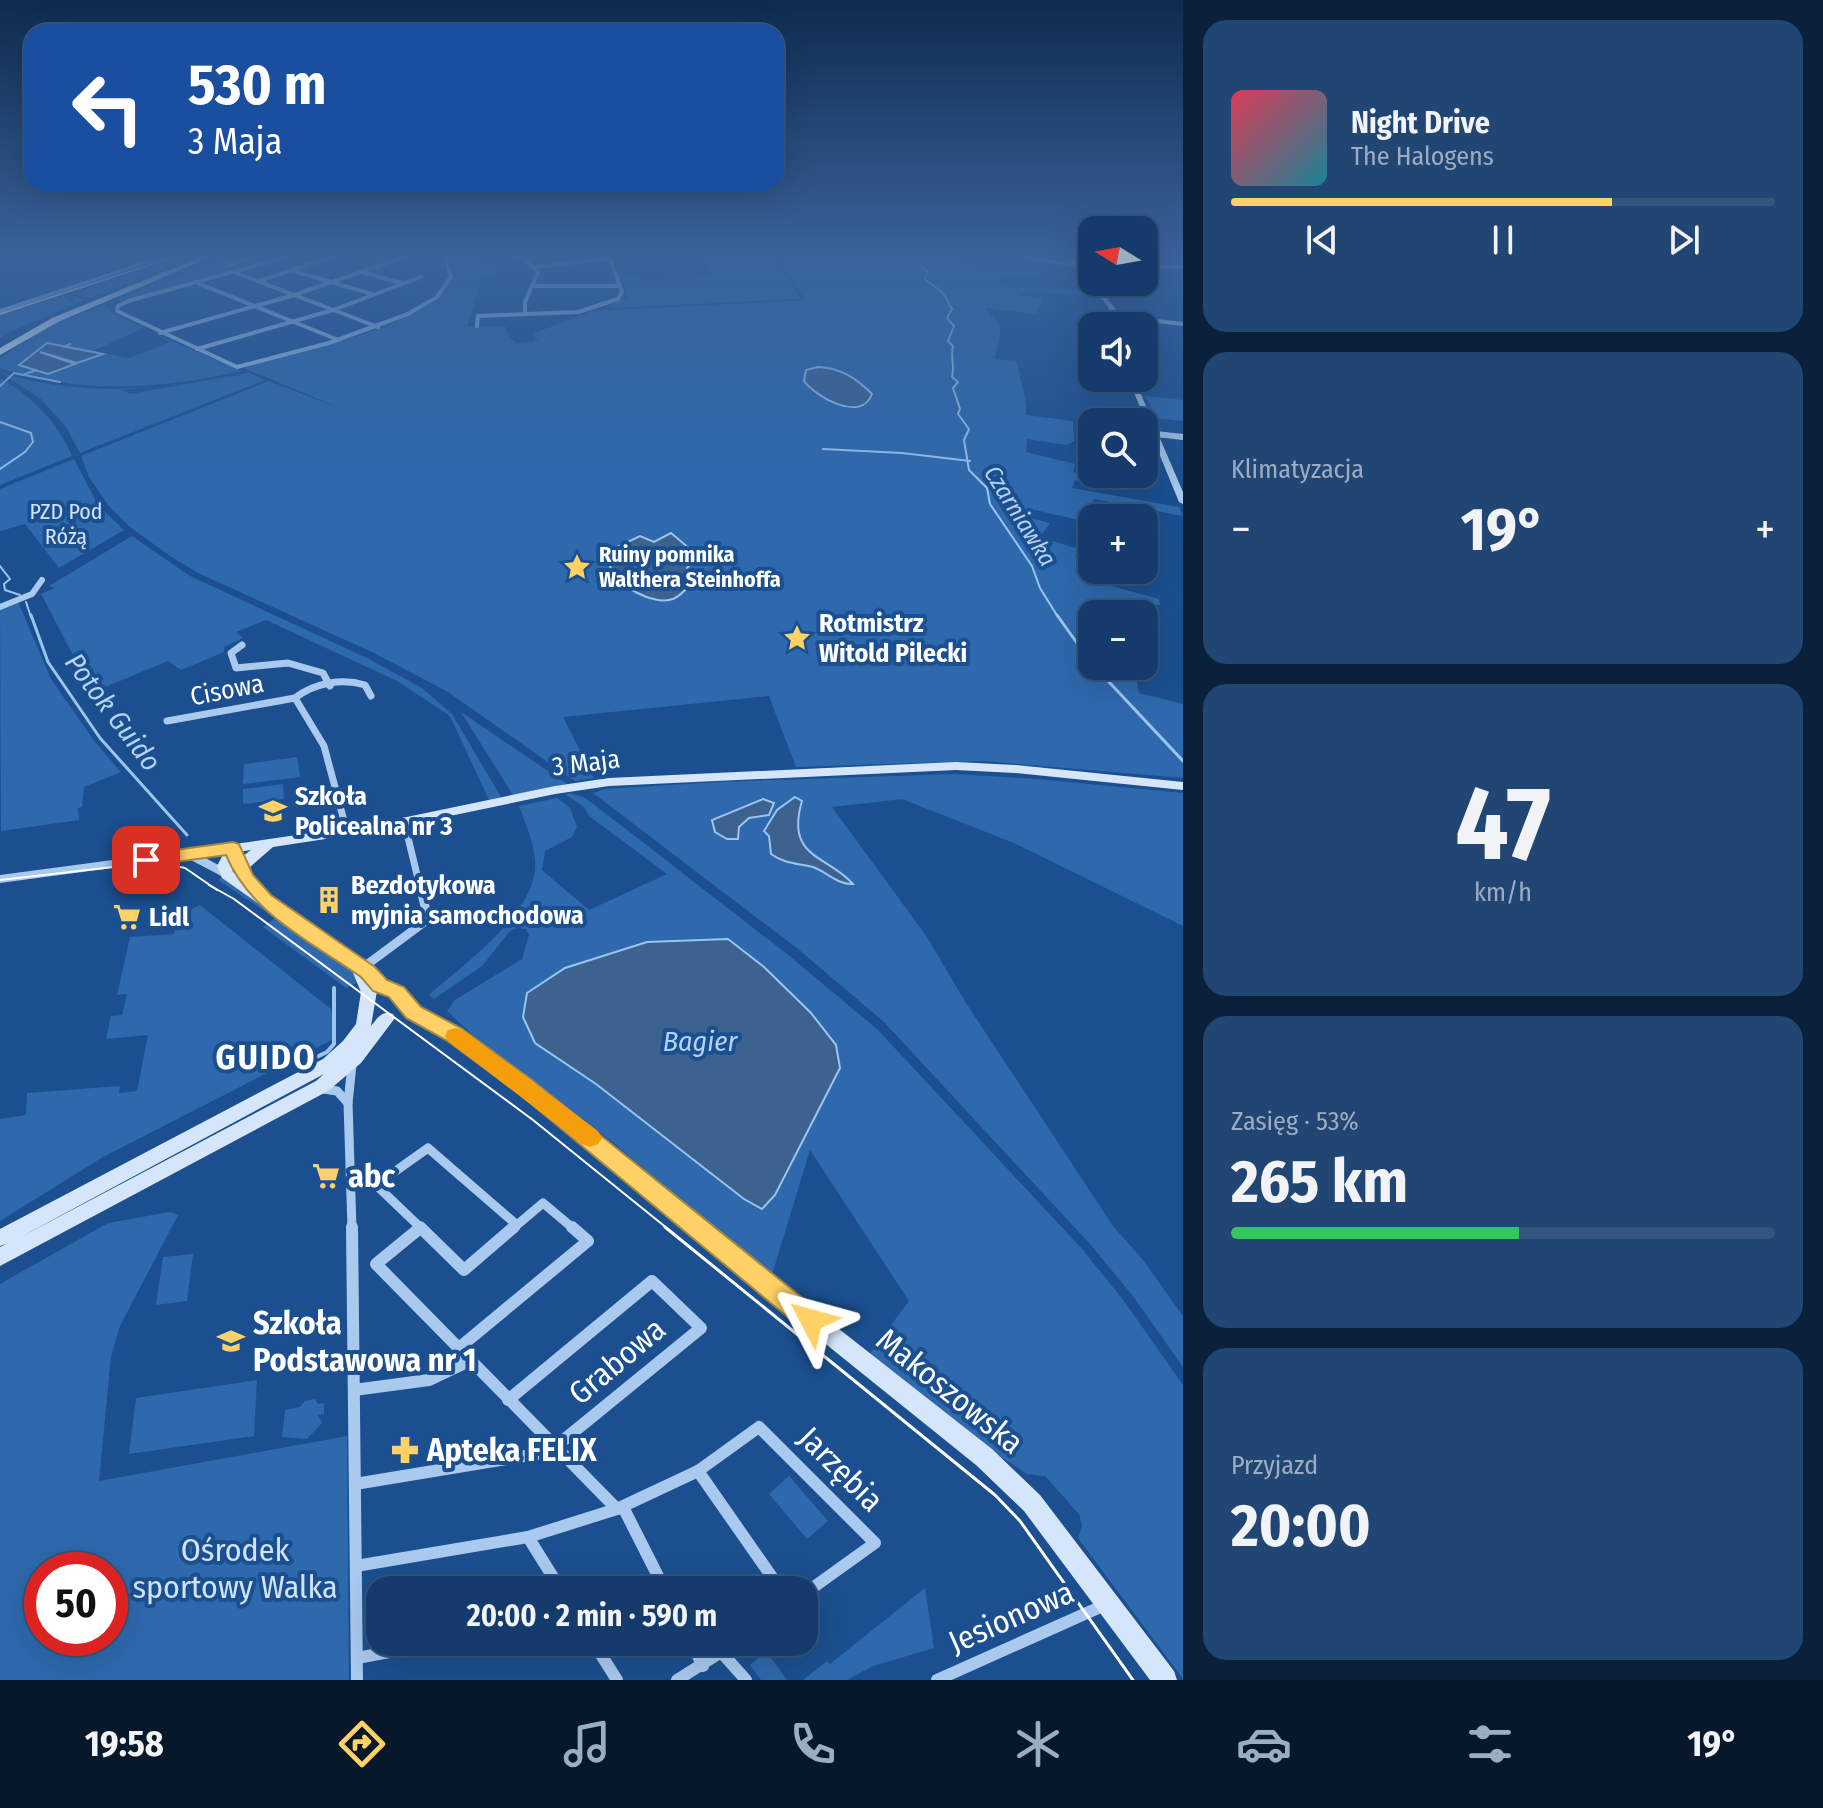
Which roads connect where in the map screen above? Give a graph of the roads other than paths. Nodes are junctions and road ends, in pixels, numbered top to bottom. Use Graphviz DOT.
graph roads {
  1 [pos="19,333"];
  2 [pos="32,333"];
  3 [pos="160,333"];
  4 [pos="249,333"];
  5 [pos="323,333"];
  6 [pos="357,333"];
  7 [pos="337,339"];
  8 [pos="0,344"];
  9 [pos="196,349"];
  10 [pos="0,352"];
  11 [pos="1158,434"];
  12 [pos="1183,437"];
  13 [pos="1158,439"];
  14 [pos="1183,502"];
  15 [pos="42,580"];
  16 [pos="0,607"];
  17 [pos="242,645"];
  18 [pos="330,686"];
  19 [pos="371,696"];
  20 [pos="295,698"];
  21 [pos="167,721"];
  22 [pos="1183,786"];
  23 [pos="404,821"];
  24 [pos="347,832"];
  25 [pos="271,842"];
  26 [pos="233,848"];
  27 [pos="188,854"];
  28 [pos="234,873"];
  29 [pos="0,879"];
  30 [pos="361,969"];
  31 [pos="386,990"];
  32 [pos="367,1002"];
  33 [pos="395,1012"];
  34 [pos="355,1058"];
  35 [pos="304,1097"];
  36 [pos="348,1103"];
  37 [pos="352,1175"];
  38 [pos="376,1185"];
  39 [pos="517,1225"];
  40 [pos="420,1228"];
  41 [pos="0,1238"];
  42 [pos="0,1257"];
  43 [pos="460,1347"];
  44 [pos="469,1361"];
  45 [pos="354,1390"];
  46 [pos="508,1400"];
  47 [pos="558,1447"];
  48 [pos="698,1471"];
  49 [pos="355,1484"];
  50 [pos="620,1508"];
  51 [pos="528,1537"];
  52 [pos="356,1566"];
  53 [pos="552,1576"];
  54 [pos="657,1576"];
  55 [pos="771,1576"];
  56 [pos="818,1584"];
  57 [pos="1108,1603"];
  58 [pos="368,1656"];
  59 [pos="602,1656"];
  60 [pos="698,1656"];
  61 [pos="718,1656"];
  62 [pos="725,1656"];
  63 [pos="357,1658"];
  64 [pos="703,1666"];
  65 [pos="946,1678"];
  66 [pos="357,1680"];
  67 [pos="617,1680"];
  68 [pos="677,1680"];
  69 [pos="746,1680"];
  70 [pos="1165,1680"];
  1 -- 8 [label="main road"];
  2 -- 10 [label="main road"];
  3 -- 9 [label="street"];
  4 -- 9 [label="street"];
  5 -- 7 [label="street"];
  6 -- 7 [label="street"];
  7 -- 9 [label="street"];
  11 -- 12 [label="street"];
  13 -- 14 [label="street"];
  15 -- 16 [label="street"];
  17 -- 18 [label="street, Cisowa"];
  18 -- 19 [label="street, Cisowa"];
  18 -- 20 [label="street, Cisowa"];
  20 -- 21 [label="street, Cisowa"];
  20 -- 24 [label="street, Cisowa"];
  22 -- 23 [label="main road, 3 Maja"];
  23 -- 24 [label="main road, 3 Maja"];
  23 -- 30 [label="street"];
  24 -- 25 [label="main road, 3 Maja"];
  25 -- 26 [label="main road, 3 Maja"];
  25 -- 28 [label="main road"];
  26 -- 27 [label="street, 3 Maja"];
  26 -- 28 [label="main road"];
  27 -- 28 [label="street, Makoszowska"];
  27 -- 29 [label="street, 3 Maja"];
  28 -- 30 [label="main road, Makoszowska"];
  30 -- 31 [label="main road, Makoszowska"];
  30 -- 32 [label="main road"];
  31 -- 32 [label="main road"];
  31 -- 33 [label="main road, Makoszowska"];
  32 -- 33 [label="main road, Makoszowska"];
  32 -- 41 [label="main road"];
  33 -- 34 [label="main road"];
  33 -- 57 [label="main road, Makoszowska"];
  34 -- 35 [label="main road"];
  34 -- 36 [label="street"];
  35 -- 36 [label="street"];
  35 -- 42 [label="main road"];
  36 -- 37 [label="street"];
  37 -- 38 [label="street"];
  37 -- 45 [label="street"];
  38 -- 39 [label="street"];
  38 -- 40 [label="street"];
  39 -- 40 [label="street"];
  39 -- 43 [label="street"];
  40 -- 43 [label="street"];
  43 -- 44 [label="street"];
  44 -- 45 [label="street"];
  44 -- 46 [label="street"];
  45 -- 49 [label="street"];
  46 -- 47 [label="street"];
  46 -- 47 [label="street, Grabowa"];
  47 -- 49 [label="street, Grabowa"];
  47 -- 50 [label="street"];
  48 -- 50 [label="street, Jarzębia"];
  48 -- 55 [label="street"];
  48 -- 56 [label="street, Jarzębia"];
  49 -- 52 [label="street"];
  50 -- 51 [label="street"];
  50 -- 54 [label="street"];
  51 -- 52 [label="street"];
  51 -- 53 [label="street"];
  52 -- 63 [label="street"];
  57 -- 65 [label="street, Jesionowa"];
  57 -- 70 [label="main road, Makoszowska"];
  58 -- 63 [label="street"];
  59 -- 67 [label="street"];
  60 -- 64 [label="street"];
  61 -- 64 [label="street"];
  62 -- 69 [label="street"];
  63 -- 66 [label="street"];
  64 -- 68 [label="street"];
}
